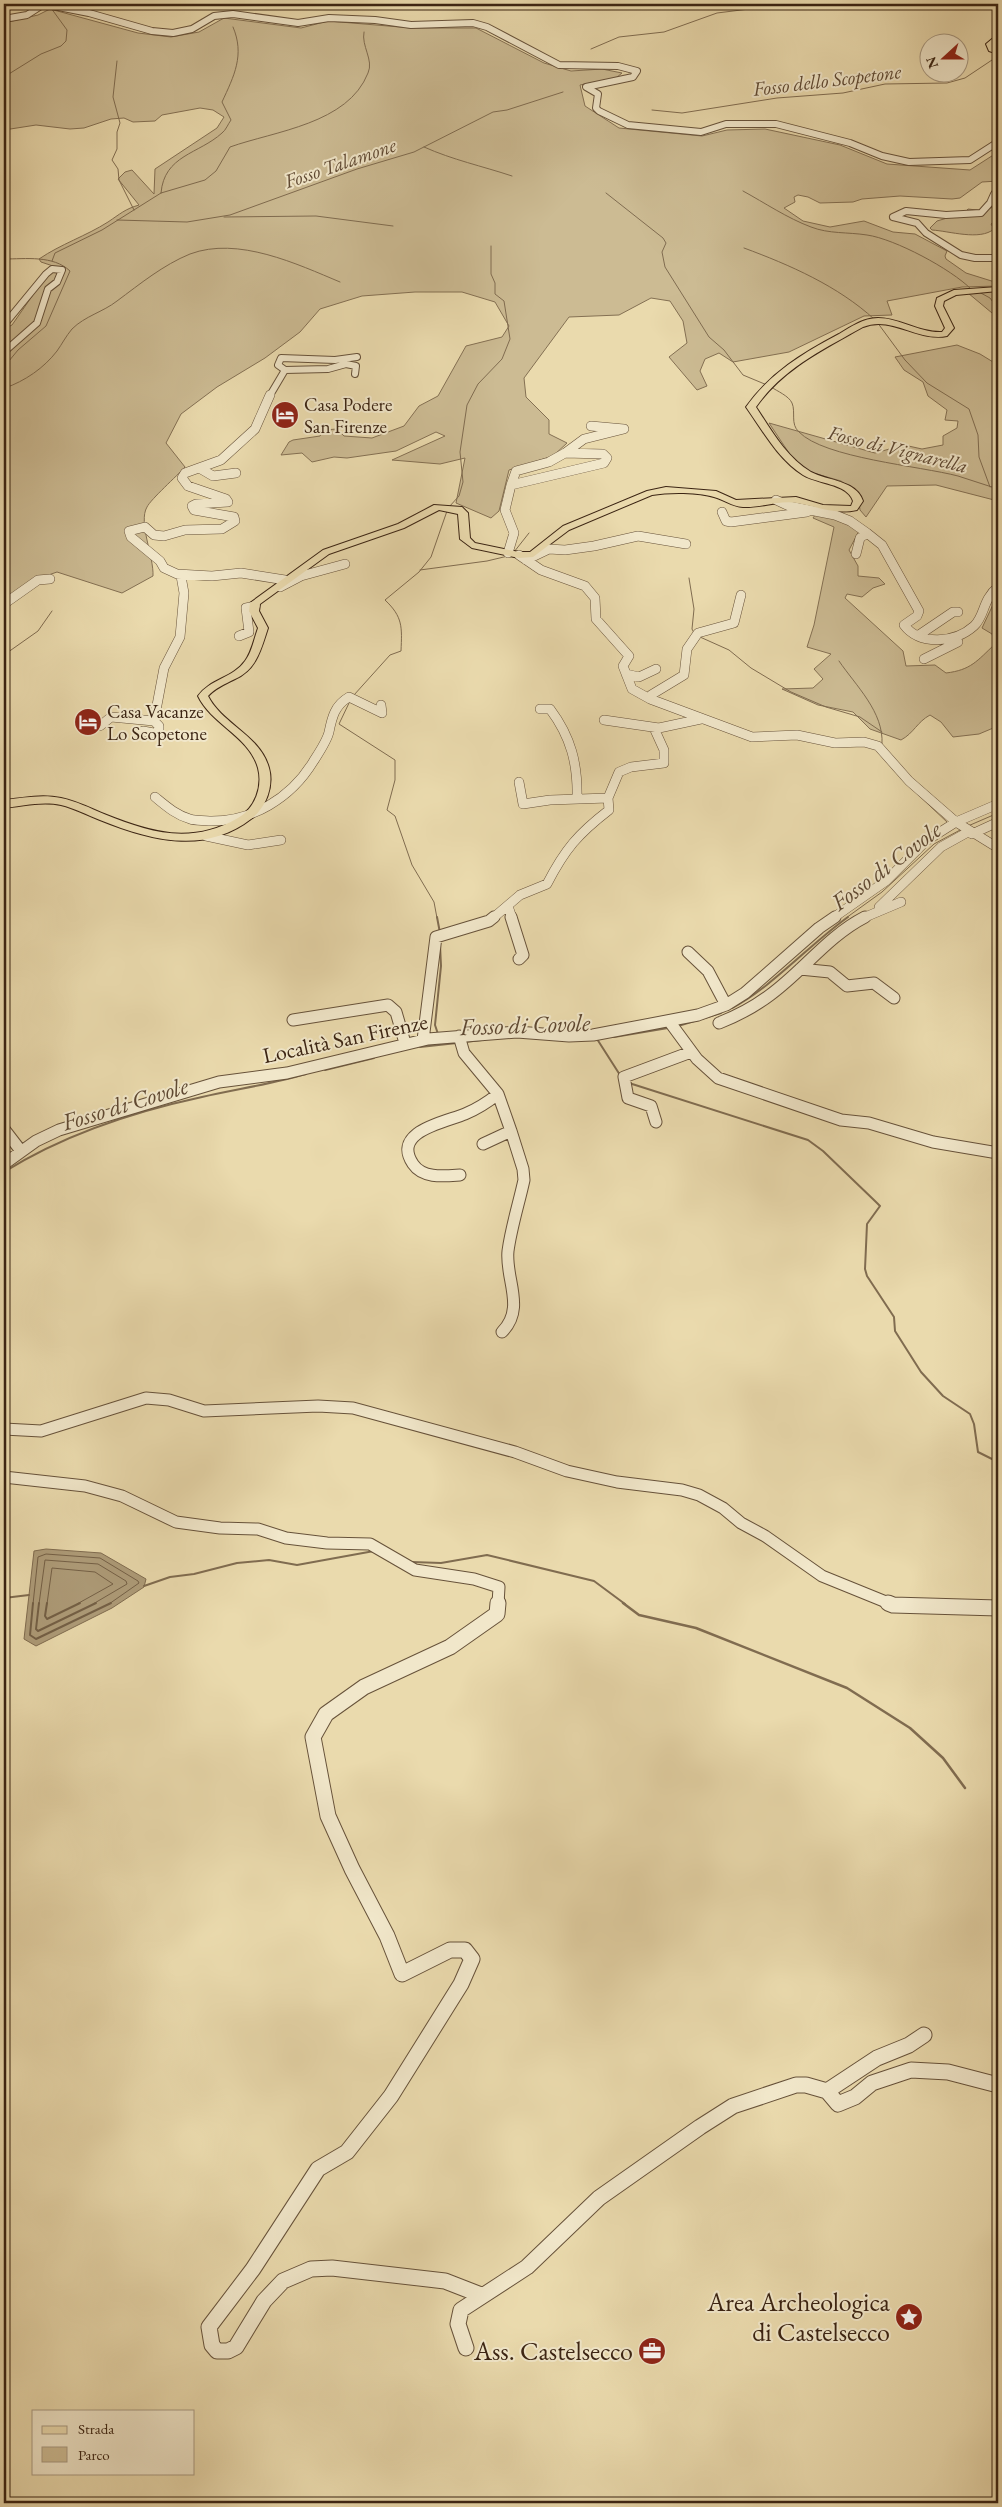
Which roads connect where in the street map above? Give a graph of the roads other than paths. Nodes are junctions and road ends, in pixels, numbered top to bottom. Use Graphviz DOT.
graph roads {
  1 [pos="4,19"];
  2 [pos="998,36"];
  3 [pos="997,51"];
  4 [pos="998,142"];
  5 [pos="994,194"];
  6 [pos="998,258"];
  7 [pos="998,289"];
  8 [pos="4,325"];
  9 [pos="4,352"];
  10 [pos="357,357"];
  11 [pos="285,370"];
  12 [pos="355,374"];
  13 [pos="591,426"];
  14 [pos="565,453"];
  15 [pos="201,469"];
  16 [pos="236,473"];
  17 [pos="511,485"];
  18 [pos="776,500"];
  19 [pos="808,510"];
  20 [pos="722,512"];
  21 [pos="867,533"];
  22 [pos="686,544"];
  23 [pos="856,554"];
  24 [pos="518,556"];
  25 [pos="345,564"];
  26 [pos="181,576"];
  27 [pos="50,579"];
  28 [pos="285,580"];
  29 [pos="276,588"];
  30 [pos="998,588"];
  31 [pos="741,595"];
  32 [pos="4,604"];
  33 [pos="255,606"];
  34 [pos="958,612"];
  35 [pos="959,634"];
  36 [pos="919,635"];
  37 [pos="239,636"];
  38 [pos="924,659"];
  39 [pos="656,669"];
  40 [pos="626,674"];
  41 [pos="650,699"];
  42 [pos="381,705"];
  43 [pos="540,709"];
  44 [pos="701,719"];
  45 [pos="604,720"];
  46 [pos="154,721"];
  47 [pos="84,726"];
  48 [pos="654,728"];
  49 [pos="143,731"];
  50 [pos="519,782"];
  51 [pos="156,797"];
  52 [pos="608,798"];
  53 [pos="577,799"];
  54 [pos="4,804"];
  55 [pos="998,804"];
  56 [pos="250,815"];
  57 [pos="998,822"];
  58 [pos="962,828"];
  59 [pos="206,836"];
  60 [pos="281,840"];
  61 [pos="998,848"];
  62 [pos="902,902"];
  63 [pos="868,904"];
  64 [pos="508,906"];
  65 [pos="688,952"];
  66 [pos="519,959"];
  67 [pos="800,969"];
  68 [pos="894,998"];
  69 [pos="726,1005"];
  70 [pos="293,1020"];
  71 [pos="718,1023"];
  72 [pos="672,1025"];
  73 [pos="423,1040"];
  74 [pos="460,1042"];
  75 [pos="405,1044"];
  76 [pos="691,1052"];
  77 [pos="498,1094"];
  78 [pos="656,1122"];
  79 [pos="4,1129"];
  80 [pos="511,1131"];
  81 [pos="483,1144"];
  82 [pos="21,1151"];
  83 [pos="998,1153"];
  84 [pos="4,1164"];
  85 [pos="460,1176"];
  86 [pos="502,1332"];
  87 [pos="4,1429"];
  88 [pos="4,1477"];
  89 [pos="998,1608"];
  90 [pos="924,2034"];
  91 [pos="998,2085"];
  92 [pos="827,2091"];
  93 [pos="481,2295"];
  94 [pos="466,2348"];
  1 -- 4 [label="street"];
  2 -- 3 [label="main road"];
  5 -- 6 [label="street"];
  7 -- 18 [label="main road"];
  8 -- 9 [label="street"];
  10 -- 11 [label="street"];
  11 -- 12 [label="street"];
  11 -- 15 [label="street"];
  13 -- 14 [label="street"];
  14 -- 17 [label="street"];
  14 -- 17 [label="street"];
  15 -- 16 [label="street"];
  15 -- 26 [label="street"];
  17 -- 24 [label="street"];
  18 -- 19 [label="street"];
  18 -- 24 [label="main road"];
  19 -- 20 [label="street"];
  19 -- 21 [label="street"];
  21 -- 23 [label="street"];
  21 -- 36 [label="street"];
  22 -- 24 [label="street"];
  24 -- 28 [label="main road"];
  24 -- 40 [label="street"];
  25 -- 29 [label="street"];
  26 -- 28 [label="street"];
  26 -- 46 [label="street"];
  27 -- 32 [label="street"];
  28 -- 29 [label="main road"];
  29 -- 33 [label="main road"];
  30 -- 35 [label="street"];
  31 -- 41 [label="street"];
  33 -- 37 [label="street"];
  33 -- 56 [label="main road"];
  34 -- 36 [label="street"];
  35 -- 36 [label="street"];
  35 -- 38 [label="street"];
  39 -- 40 [label="street"];
  40 -- 41 [label="street"];
  41 -- 44 [label="street"];
  42 -- 56 [label="street"];
  43 -- 53 [label="street"];
  44 -- 48 [label="street"];
  44 -- 58 [label="street"];
  45 -- 48 [label="street"];
  46 -- 47 [label="street"];
  46 -- 49 [label="street"];
  48 -- 52 [label="street"];
  50 -- 53 [label="street"];
  51 -- 56 [label="street"];
  52 -- 53 [label="street"];
  52 -- 64 [label="street"];
  54 -- 59 [label="main road"];
  55 -- 58 [label="street, Località San Firenze"];
  56 -- 59 [label="main road"];
  57 -- 58 [label="street"];
  58 -- 61 [label="street"];
  58 -- 63 [label="street"];
  58 -- 63 [label="street, Località San Firenze"];
  59 -- 60 [label="street"];
  62 -- 63 [label="street"];
  63 -- 67 [label="street"];
  63 -- 69 [label="street, Località San Firenze"];
  64 -- 66 [label="street"];
  64 -- 73 [label="street"];
  65 -- 69 [label="street"];
  67 -- 68 [label="street"];
  67 -- 71 [label="street"];
  69 -- 72 [label="street, Località San Firenze"];
  70 -- 75 [label="street"];
  72 -- 74 [label="street, Località San Firenze"];
  72 -- 76 [label="street"];
  73 -- 74 [label="street, Località San Firenze"];
  73 -- 75 [label="street, Località San Firenze"];
  74 -- 77 [label="street"];
  75 -- 82 [label="street, Località San Firenze"];
  76 -- 78 [label="street"];
  76 -- 83 [label="street"];
  77 -- 80 [label="street"];
  77 -- 85 [label="street"];
  79 -- 82 [label="street"];
  80 -- 81 [label="street"];
  80 -- 86 [label="street"];
  82 -- 84 [label="street, Località San Firenze"];
  87 -- 89 [label="street"];
  88 -- 93 [label="street"];
  90 -- 92 [label="street"];
  91 -- 92 [label="street"];
  92 -- 93 [label="street"];
  93 -- 94 [label="street"];
}
